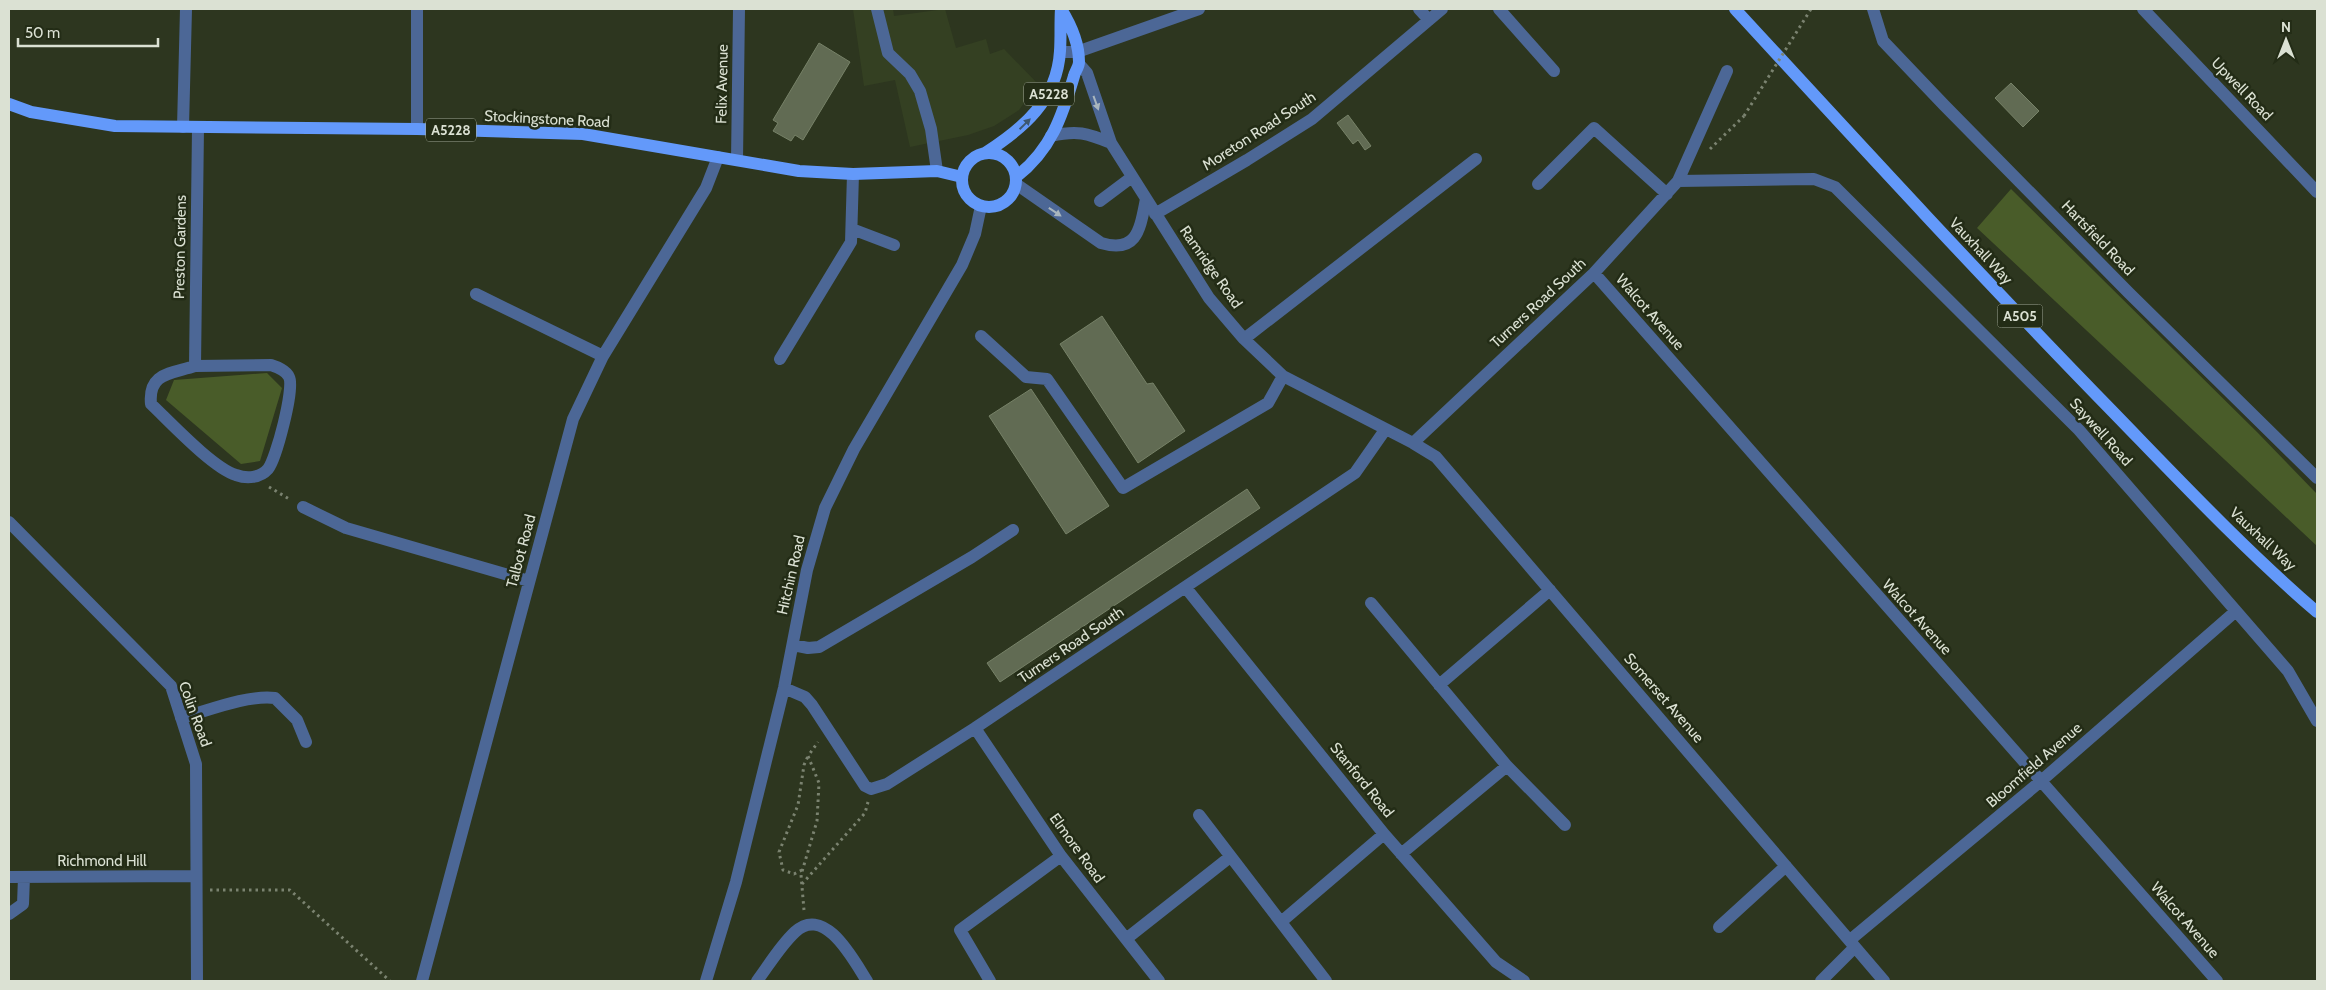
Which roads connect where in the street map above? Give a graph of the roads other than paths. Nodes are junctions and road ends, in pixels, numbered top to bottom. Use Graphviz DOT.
graph roads {
  1 [pos="186,9"];
  2 [pos="417,9"];
  3 [pos="739,9"];
  4 [pos="877,9"];
  5 [pos="1199,9"];
  6 [pos="1419,9"];
  7 [pos="1442,9"];
  8 [pos="1499,9"];
  9 [pos="1736,9"];
  10 [pos="1873,9"];
  11 [pos="2143,9"];
  12 [pos="1429,20"];
  13 [pos="1060,52"];
  14 [pos="1078,58"];
  15 [pos="1554,71"];
  16 [pos="1727,71"];
  17 [pos="9,104"];
  18 [pos="183,127"];
  19 [pos="198,128"];
  20 [pos="416,129"];
  21 [pos="1051,136"];
  22 [pos="1111,143"];
  23 [pos="985,153"];
  24 [pos="718,157"];
  25 [pos="1476,159"];
  26 [pos="737,160"];
  27 [pos="937,171"];
  28 [pos="853,174"];
  29 [pos="962,177"];
  30 [pos="1132,177"];
  31 [pos="1016,180"];
  32 [pos="1678,181"];
  33 [pos="1538,184"];
  34 [pos="2317,192"];
  35 [pos="1667,194"];
  36 [pos="1146,200"];
  37 [pos="1100,201"];
  38 [pos="981,206"];
  39 [pos="1155,214"];
  40 [pos="852,229"];
  41 [pos="894,245"];
  42 [pos="1594,273"];
  43 [pos="476,294"];
  44 [pos="981,336"];
  45 [pos="1244,339"];
  46 [pos="603,356"];
  47 [pos="780,359"];
  48 [pos="195,366"];
  49 [pos="1283,376"];
  50 [pos="1385,430"];
  51 [pos="1413,443"];
  52 [pos="2317,478"];
  53 [pos="303,508"];
  54 [pos="9,522"];
  55 [pos="1013,530"];
  56 [pos="529,581"];
  57 [pos="1186,588"];
  58 [pos="1550,590"];
  59 [pos="1371,603"];
  60 [pos="2236,611"];
  61 [pos="2317,612"];
  62 [pos="792,645"];
  63 [pos="1439,685"];
  64 [pos="784,688"];
  65 [pos="181,718"];
  66 [pos="2317,721"];
  67 [pos="975,728"];
  68 [pos="306,742"];
  69 [pos="1507,766"];
  70 [pos="2041,780"];
  71 [pos="1199,816"];
  72 [pos="1565,825"];
  73 [pos="1384,834"];
  74 [pos="1401,854"];
  75 [pos="1061,856"];
  76 [pos="1230,857"];
  77 [pos="1786,866"];
  78 [pos="196,876"];
  79 [pos="9,877"];
  80 [pos="24,877"];
  81 [pos="9,914"];
  82 [pos="1281,922"];
  83 [pos="1719,927"];
  84 [pos="1126,939"];
  85 [pos="1852,944"];
  86 [pos="197,981"];
  87 [pos="422,981"];
  88 [pos="706,981"];
  89 [pos="757,981"];
  90 [pos="867,981"];
  91 [pos="990,981"];
  92 [pos="1159,981"];
  93 [pos="1326,981"];
  94 [pos="1524,981"];
  95 [pos="1821,981"];
  96 [pos="1884,981"];
  97 [pos="2218,981"];
  1 -- 18 [label="street"];
  2 -- 20 [label="street"];
  3 -- 26 [label="street, Felix Avenue"];
  4 -- 27 [label="street"];
  5 -- 14 [label="street"];
  6 -- 12 [label="street"];
  7 -- 12 [label="street, Moreton Road South"];
  8 -- 15 [label="street"];
  9 -- 61 [label="main road, Vauxhall Way / A505"];
  10 -- 52 [label="street, Hartsfield Road"];
  11 -- 34 [label="street, Upwell Road"];
  12 -- 39 [label="street, Moreton Road South"];
  13 -- 14 [label="street"];
  13 -- 14 [label="main road, A5228"];
  23 -- 13 [label="main road, A5228, one-way"];
  14 -- 21 [label="main road, A5228"];
  14 -- 22 [label="street, Ramridge Road, one-way"];
  16 -- 32 [label="street, Turners Road South"];
  17 -- 18 [label="main road, Stockingstone Road / A5228"];
  18 -- 19 [label="main road, Stockingstone Road / A5228"];
  19 -- 20 [label="main road, Stockingstone Road / A5228"];
  19 -- 48 [label="street, Preston Gardens"];
  20 -- 24 [label="main road, Stockingstone Road / A5228"];
  21 -- 22 [label="street"];
  21 -- 31 [label="main road, A5228"];
  22 -- 30 [label="street, Ramridge Road"];
  23 -- 29 [label="main road"];
  23 -- 31 [label="main road"];
  24 -- 26 [label="main road, Stockingstone Road / A5228"];
  24 -- 46 [label="street, Talbot Road"];
  25 -- 45 [label="street"];
  26 -- 28 [label="main road, Stockingstone Road / A5228"];
  27 -- 28 [label="main road, Stockingstone Road / A5228"];
  27 -- 29 [label="main road, Stockingstone Road / A5228"];
  28 -- 40 [label="street"];
  29 -- 38 [label="main road"];
  30 -- 36 [label="street, Ramridge Road"];
  30 -- 37 [label="street"];
  31 -- 36 [label="street, one-way"];
  31 -- 38 [label="main road"];
  32 -- 35 [label="street, Turners Road South"];
  32 -- 60 [label="street, Saywell Road"];
  33 -- 35 [label="street"];
  35 -- 42 [label="street, Turners Road South"];
  36 -- 39 [label="street, Ramridge Road"];
  38 -- 62 [label="street, Hitchin Road"];
  39 -- 45 [label="street, Ramridge Road"];
  40 -- 41 [label="street"];
  40 -- 47 [label="street"];
  42 -- 51 [label="street, Turners Road South"];
  42 -- 70 [label="street, Walcot Avenue"];
  43 -- 46 [label="street"];
  44 -- 49 [label="street"];
  45 -- 49 [label="street, Ramridge Road"];
  46 -- 56 [label="street, Talbot Road"];
  48 -- 48 [label="street"];
  49 -- 50 [label="street, Ramridge Road"];
  50 -- 51 [label="street, Ramridge Road"];
  50 -- 57 [label="street, Turners Road South"];
  51 -- 58 [label="street, Somerset Avenue"];
  53 -- 56 [label="street"];
  54 -- 65 [label="street, Colin Road"];
  55 -- 62 [label="street"];
  56 -- 87 [label="street, Talbot Road"];
  57 -- 67 [label="street, Turners Road South"];
  57 -- 73 [label="street, Stanford Road"];
  58 -- 63 [label="street"];
  58 -- 77 [label="street, Somerset Avenue"];
  59 -- 63 [label="street"];
  60 -- 66 [label="street, Saywell Road"];
  60 -- 70 [label="street, Bloomfield Avenue"];
  62 -- 64 [label="street, Hitchin Road"];
  63 -- 69 [label="street"];
  64 -- 67 [label="street, Turners Road South"];
  64 -- 88 [label="street, Hitchin Road"];
  65 -- 68 [label="street"];
  65 -- 78 [label="street, Colin Road"];
  67 -- 75 [label="street, Elmore Road"];
  69 -- 72 [label="street"];
  69 -- 74 [label="street"];
  70 -- 85 [label="street, Bloomfield Avenue"];
  70 -- 97 [label="street, Walcot Avenue"];
  71 -- 76 [label="street"];
  73 -- 74 [label="street, Stanford Road"];
  73 -- 82 [label="street"];
  74 -- 94 [label="street, Stanford Road"];
  75 -- 84 [label="street, Elmore Road"];
  75 -- 91 [label="street"];
  76 -- 82 [label="street"];
  76 -- 84 [label="street"];
  77 -- 83 [label="street"];
  77 -- 85 [label="street, Somerset Avenue"];
  78 -- 80 [label="street, Richmond Hill"];
  78 -- 86 [label="street, Colin Road"];
  79 -- 80 [label="street, Richmond Hill"];
  80 -- 81 [label="street"];
  82 -- 93 [label="street"];
  84 -- 92 [label="street, Elmore Road"];
  85 -- 95 [label="street, Bloomfield Avenue"];
  85 -- 96 [label="street, Somerset Avenue"];
  89 -- 90 [label="street"];
}
